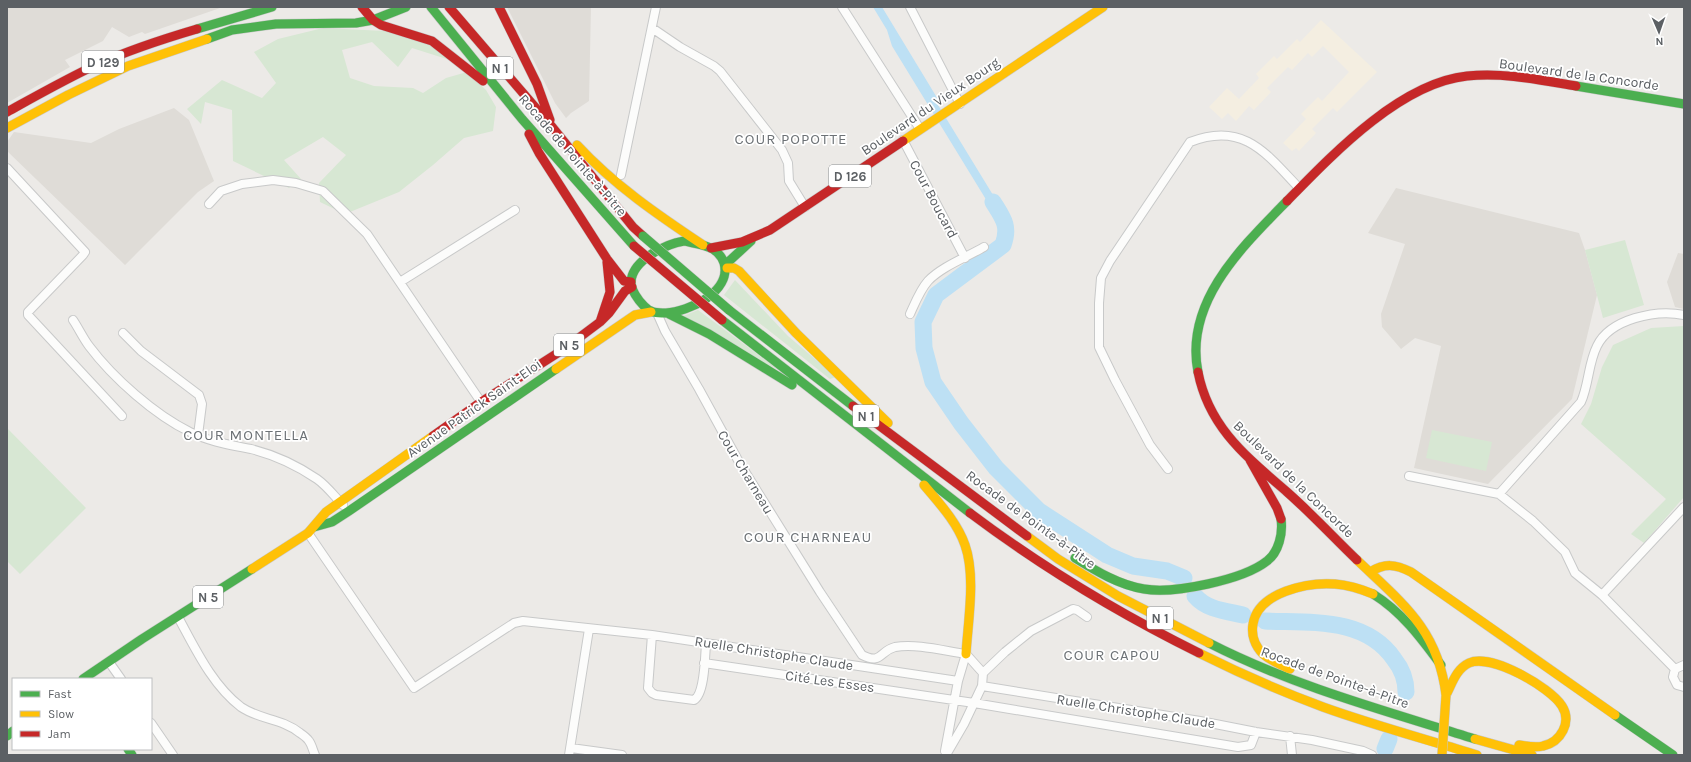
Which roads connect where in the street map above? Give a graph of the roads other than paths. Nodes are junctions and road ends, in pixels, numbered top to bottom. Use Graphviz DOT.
graph roads {
  1 [pos="272,7"];
  2 [pos="362,7"];
  3 [pos="406,7"];
  4 [pos="431,7"];
  5 [pos="449,7"];
  6 [pos="499,7"];
  7 [pos="656,7"];
  8 [pos="842,7"];
  9 [pos="910,7"];
  10 [pos="1103,7"];
  11 [pos="373,20"];
  12 [pos="652,28"];
  13 [pos="497,94"];
  14 [pos="960,104"];
  15 [pos="545,105"];
  16 [pos="1684,105"];
  17 [pos="512,107"];
  18 [pos="7,112"];
  19 [pos="522,119"];
  20 [pos="7,128"];
  21 [pos="553,128"];
  22 [pos="920,129"];
  23 [pos="530,135"];
  24 [pos="903,140"];
  25 [pos="568,146"];
  26 [pos="586,156"];
  27 [pos="7,168"];
  28 [pos="621,175"];
  29 [pos="1299,188"];
  30 [pos="209,204"];
  31 [pos="805,207"];
  32 [pos="515,210"];
  33 [pos="752,240"];
  34 [pos="707,247"];
  35 [pos="984,247"];
  36 [pos="965,258"];
  37 [pos="607,259"];
  38 [pos="726,266"];
  39 [pos="400,282"];
  40 [pos="632,284"];
  41 [pos="654,313"];
  42 [pos="669,314"];
  43 [pos="910,314"];
  44 [pos="1684,315"];
  45 [pos="73,320"];
  46 [pos="600,322"];
  47 [pos="123,333"];
  48 [pos="481,402"];
  49 [pos="824,406"];
  50 [pos="122,416"];
  51 [pos="198,435"];
  52 [pos="880,443"];
  53 [pos="893,453"];
  54 [pos="917,453"];
  55 [pos="1248,457"];
  56 [pos="1168,469"];
  57 [pos="1409,476"];
  58 [pos="932,494"];
  59 [pos="1499,494"];
  60 [pos="340,502"];
  61 [pos="1684,507"];
  62 [pos="992,509"];
  63 [pos="349,512"];
  64 [pos="311,530"];
  65 [pos="1370,572"];
  66 [pos="1602,595"];
  67 [pos="178,617"];
  68 [pos="1087,617"];
  69 [pos="589,629"];
  70 [pos="652,635"];
  71 [pos="706,643"];
  72 [pos="966,654"];
  73 [pos="109,662"];
  74 [pos="704,663"];
  75 [pos="1684,664"];
  76 [pos="1442,666"];
  77 [pos="1675,669"];
  78 [pos="983,673"];
  79 [pos="85,678"];
  80 [pos="120,678"];
  81 [pos="958,681"];
  82 [pos="982,686"];
  83 [pos="1684,687"];
  84 [pos="1446,694"];
  85 [pos="1343,697"];
  86 [pos="955,700"];
  87 [pos="974,703"];
  88 [pos="152,724"];
  89 [pos="1256,732"];
  90 [pos="1290,736"];
  91 [pos="1485,742"];
  92 [pos="570,751"];
  93 [pos="174,755"];
  94 [pos="315,755"];
  95 [pos="622,755"];
  96 [pos="945,755"];
  97 [pos="1292,755"];
  98 [pos="1372,755"];
  99 [pos="1442,755"];
  100 [pos="1476,755"];
  101 [pos="1532,755"];
  102 [pos="1673,755"];
  1 -- 18 [label="main road, D 129"];
  2 -- 11 [label="main road"];
  3 -- 11 [label="main road, D 129"];
  4 -- 17 [label="main road, Rocade de Pointe-à-Pitre / N 1"];
  5 -- 21 [label="main road, Rocade de Pointe-à-Pitre / N 1"];
  6 -- 15 [label="main road"];
  7 -- 12 [label="street"];
  8 -- 22 [label="street"];
  9 -- 14 [label="street"];
  10 -- 14 [label="main road, Boulevard du Vieux Bourg / D 126"];
  11 -- 13 [label="main road"];
  11 -- 20 [label="main road, D 129"];
  12 -- 28 [label="street"];
  12 -- 31 [label="street"];
  13 -- 17 [label="main road"];
  13 -- 23 [label="main road"];
  14 -- 22 [label="main road, Boulevard du Vieux Bourg / D 126"];
  15 -- 21 [label="main road"];
  15 -- 26 [label="main road"];
  16 -- 29 [label="main road, Boulevard de la Concorde"];
  17 -- 19 [label="main road, Rocade de Pointe-à-Pitre / N 1"];
  19 -- 23 [label="main road"];
  19 -- 52 [label="main road, Rocade de Pointe-à-Pitre / N 1, bridge"];
  21 -- 25 [label="main road, Rocade de Pointe-à-Pitre / N 1"];
  22 -- 24 [label="main road, Boulevard du Vieux Bourg / D 126"];
  23 -- 37 [label="main road"];
  24 -- 31 [label="main road, Boulevard du Vieux Bourg / D 126"];
  24 -- 36 [label="street, Cour Boucard"];
  25 -- 26 [label="main road"];
  25 -- 54 [label="main road, Rocade de Pointe-à-Pitre / N 1, bridge"];
  26 -- 34 [label="main road"];
  27 -- 50 [label="street"];
  29 -- 55 [label="main road, Boulevard de la Concorde"];
  29 -- 56 [label="street"];
  30 -- 39 [label="street"];
  31 -- 33 [label="main road, Boulevard du Vieux Bourg / D 126"];
  32 -- 39 [label="street"];
  33 -- 34 [label="main road, Boulevard du Vieux Bourg / D 126"];
  33 -- 38 [label="main road, Boulevard du Vieux Bourg / D 126"];
  34 -- 38 [label="main road"];
  34 -- 40 [label="main road"];
  35 -- 36 [label="street"];
  36 -- 43 [label="street"];
  37 -- 40 [label="main road"];
  37 -- 46 [label="main road"];
  38 -- 42 [label="main road"];
  38 -- 54 [label="main road"];
  39 -- 48 [label="street"];
  40 -- 41 [label="main road"];
  40 -- 46 [label="main road, Avenue Patrick Saint-Eloi / N 5"];
  41 -- 42 [label="main road"];
  41 -- 63 [label="main road, Avenue Patrick Saint-Eloi / N 5"];
  41 -- 72 [label="street, Cour Charneau"];
  42 -- 49 [label="main road"];
  44 -- 59 [label="street"];
  45 -- 51 [label="street"];
  46 -- 48 [label="main road, Avenue Patrick Saint-Eloi / N 5"];
  47 -- 51 [label="street"];
  48 -- 60 [label="main road, Avenue Patrick Saint-Eloi / N 5"];
  49 -- 52 [label="main road"];
  49 -- 58 [label="main road"];
  51 -- 60 [label="street"];
  52 -- 53 [label="main road, Rocade de Pointe-à-Pitre / N 1"];
  53 -- 58 [label="main road"];
  53 -- 100 [label="main road, Rocade de Pointe-à-Pitre / N 1"];
  54 -- 62 [label="main road, Rocade de Pointe-à-Pitre / N 1"];
  55 -- 62 [label="main road"];
  55 -- 65 [label="main road, Boulevard de la Concorde"];
  57 -- 59 [label="street"];
  58 -- 72 [label="main road"];
  59 -- 66 [label="street"];
  60 -- 63 [label="street"];
  60 -- 64 [label="main road, Avenue Patrick Saint-Eloi / N 5"];
  61 -- 66 [label="street"];
  62 -- 85 [label="main road, Rocade de Pointe-à-Pitre / N 1"];
  63 -- 64 [label="main road, Avenue Patrick Saint-Eloi / N 5"];
  64 -- 67 [label="main road, Avenue Patrick Saint-Eloi / N 5"];
  64 -- 69 [label="street, Ruelle Christophe Claude"];
  65 -- 76 [label="main road, Boulevard de la Concorde"];
  65 -- 102 [label="main road"];
  66 -- 77 [label="street"];
  67 -- 73 [label="main road, Avenue Patrick Saint-Eloi / N 5"];
  67 -- 94 [label="street"];
  68 -- 78 [label="street"];
  69 -- 70 [label="street, Ruelle Christophe Claude"];
  69 -- 92 [label="street"];
  70 -- 71 [label="street, Ruelle Christophe Claude"];
  70 -- 74 [label="street"];
  71 -- 74 [label="street"];
  71 -- 81 [label="street, Ruelle Christophe Claude"];
  72 -- 78 [label="street"];
  72 -- 81 [label="street"];
  73 -- 79 [label="main road, Avenue Patrick Saint-Eloi / N 5"];
  73 -- 80 [label="street"];
  74 -- 86 [label="street, Cité Les Esses"];
  75 -- 77 [label="street"];
  76 -- 84 [label="main road, Boulevard de la Concorde"];
  76 -- 85 [label="main road"];
  77 -- 83 [label="street"];
  78 -- 82 [label="street"];
  81 -- 86 [label="street"];
  82 -- 87 [label="street"];
  82 -- 89 [label="street, Ruelle Christophe Claude"];
  84 -- 91 [label="main road"];
  84 -- 99 [label="main road, Boulevard de la Concorde, bridge"];
  85 -- 91 [label="main road, Rocade de Pointe-à-Pitre / N 1"];
  86 -- 87 [label="street, Cité Les Esses"];
  86 -- 96 [label="street"];
  87 -- 89 [label="street, Cité Les Esses"];
  87 -- 96 [label="street"];
  88 -- 93 [label="street"];
  89 -- 90 [label="street, Ruelle Christophe Claude"];
  90 -- 97 [label="street"];
  90 -- 98 [label="street, Ruelle Christophe Claude"];
  91 -- 101 [label="main road, Rocade de Pointe-à-Pitre / N 1"];
  92 -- 95 [label="street"];
}
